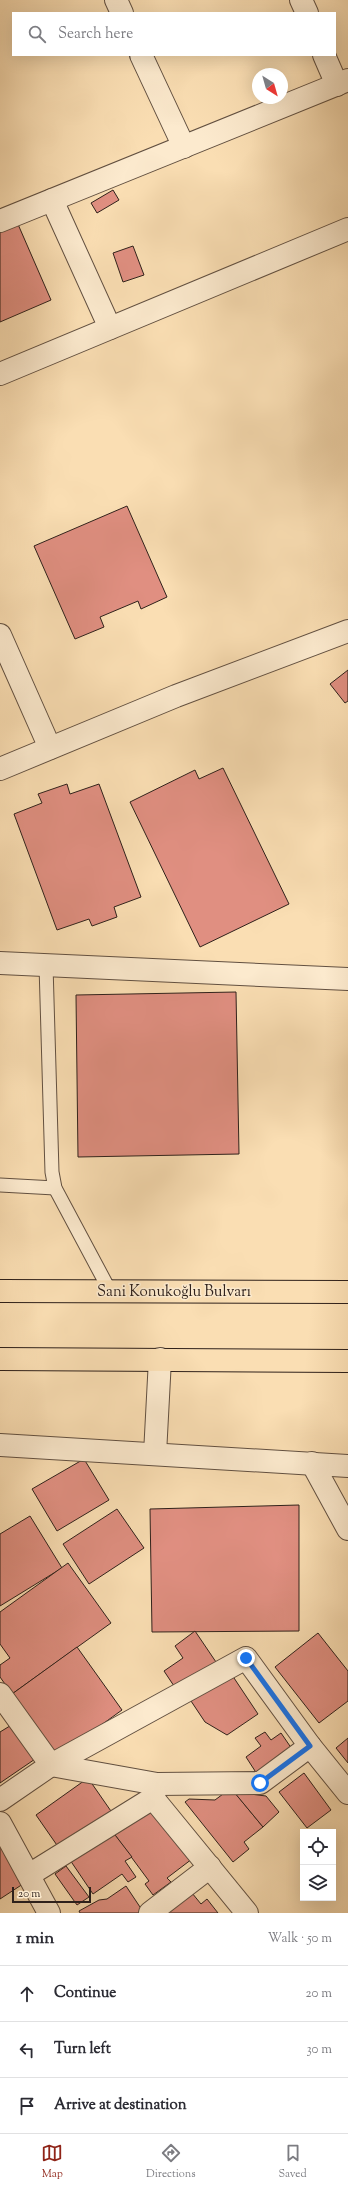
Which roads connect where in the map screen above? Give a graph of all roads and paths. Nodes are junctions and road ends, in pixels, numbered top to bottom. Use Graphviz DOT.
graph roads {
  1 [pos="116,0"];
  2 [pos="301,0"];
  3 [pos="122,12"];
  4 [pos="306,12"];
  5 [pos="141,56"];
  6 [pos="325,56"];
  7 [pos="342,82"];
  8 [pos="184,146"];
  9 [pos="52,200"];
  10 [pos="0,221"];
  11 [pos="348,229"];
  12 [pos="110,328"];
  13 [pos="0,374"];
  14 [pos="348,631"];
  15 [pos="0,635"];
  16 [pos="50,748"];
  17 [pos="0,768"];
  18 [pos="0,963"];
  19 [pos="46,965"];
  20 [pos="348,979"];
  21 [pos="0,1185"];
  22 [pos="55,1188"];
  23 [pos="348,1281"];
  24 [pos="202,1290"];
  25 [pos="0,1291"];
  26 [pos="110,1291"];
  27 [pos="348,1292"];
  28 [pos="0,1359"];
  29 [pos="160,1360"];
  30 [pos="290,1360"];
  31 [pos="348,1360"];
  32 [pos="348,1367"];
  33 [pos="0,1445"];
  34 [pos="155,1454"];
  35 [pos="312,1463"];
  36 [pos="348,1466"];
  37 [pos="348,1529"];
  38 [pos="0,1694"];
  39 [pos="310,1746"];
  40 [pos="51,1765"];
  41 [pos="155,1791"];
  42 [pos="348,1793"];
  43 [pos="0,1800"];
  44 [pos="0,1823"];
  45 [pos="210,1867"];
  46 [pos="29,1875"];
  47 [pos="49,1913"];
  48 [pos="150,1913"];
  49 [pos="247,1913"];
  1 -- 3 [label="street"];
  2 -- 4 [label="street"];
  5 -- 8 [label="street"];
  6 -- 7 [label="street"];
  7 -- 8 [label="street"];
  8 -- 9 [label="street"];
  9 -- 10 [label="street"];
  9 -- 12 [label="street"];
  11 -- 12 [label="street"];
  12 -- 13 [label="street"];
  14 -- 16 [label="street"];
  15 -- 16 [label="street"];
  16 -- 17 [label="street"];
  18 -- 19 [label="street"];
  19 -- 20 [label="street"];
  19 -- 22 [label="lane"];
  21 -- 22 [label="lane"];
  22 -- 26 [label="lane"];
  23 -- 24 [label="highway"];
  24 -- 26 [label="highway, Sani Konukoğlu Bulvarı"];
  24 -- 27 [label="highway, Sani Konukoğlu Bulvarı"];
  25 -- 26 [label="highway, Sani Konukoğlu Bulvarı"];
  28 -- 29 [label="highway"];
  29 -- 30 [label="highway"];
  29 -- 34 [label="street"];
  30 -- 31 [label="highway"];
  30 -- 32 [label="highway"];
  33 -- 34 [label="street"];
  34 -- 35 [label="street"];
  35 -- 36 [label="street"];
  35 -- 37 [label="street"];
  38 -- 40 [label="street"];
  39 -- 40 [label="street"];
  39 -- 41 [label="street"];
  39 -- 42 [label="street"];
  40 -- 41 [label="street"];
  40 -- 43 [label="street"];
  41 -- 45 [label="street"];
  41 -- 46 [label="street"];
  44 -- 46 [label="street"];
  45 -- 48 [label="street"];
  45 -- 49 [label="street"];
  46 -- 47 [label="street"];
}
